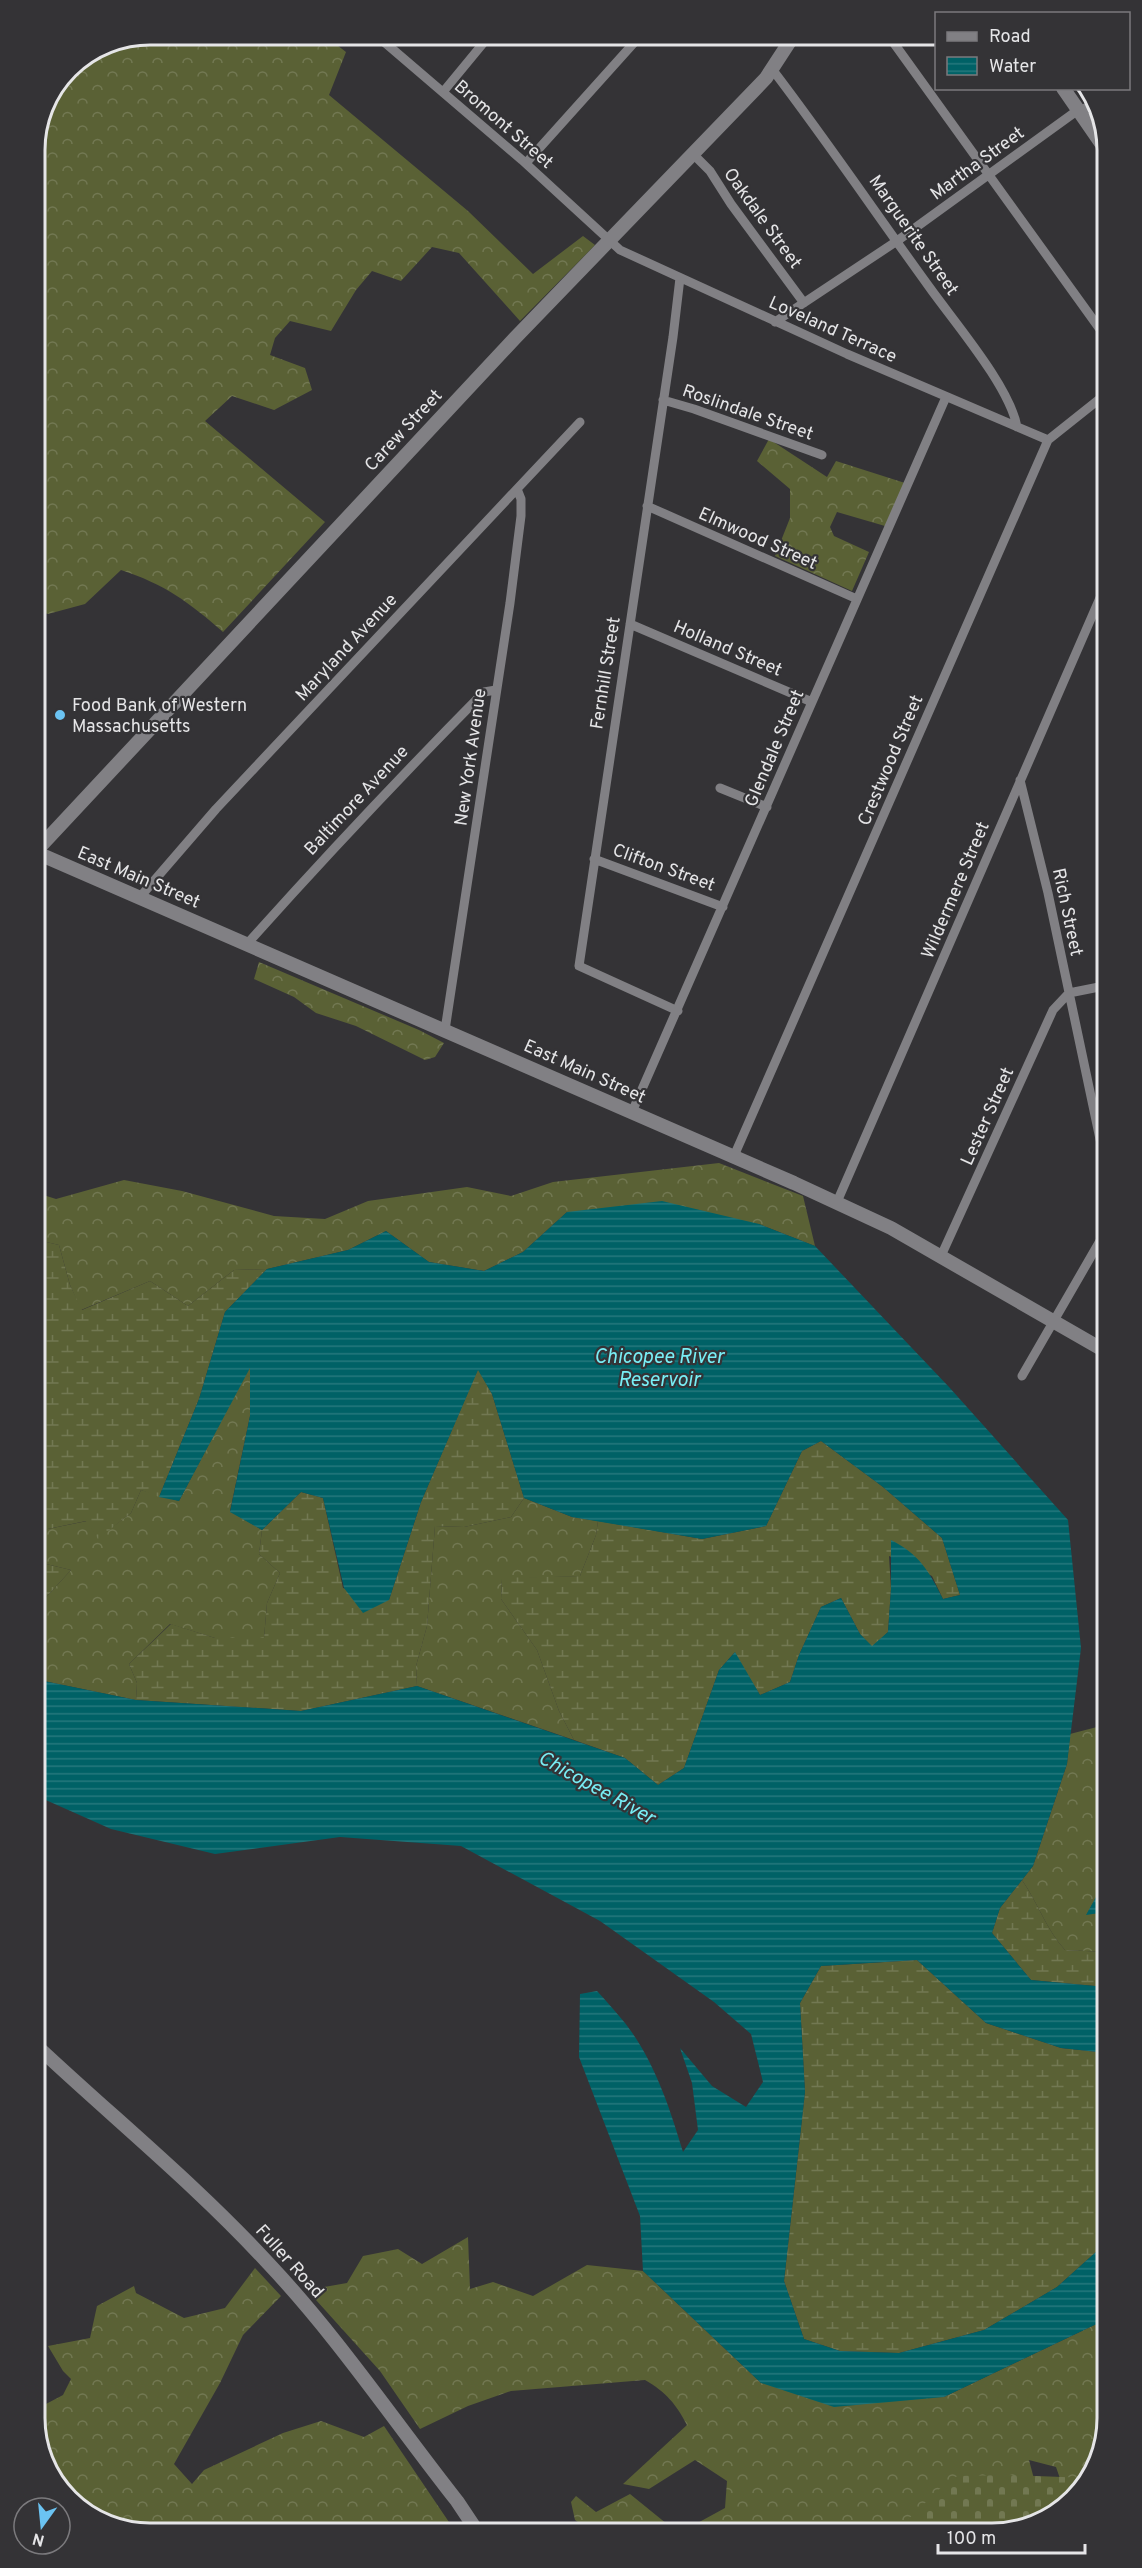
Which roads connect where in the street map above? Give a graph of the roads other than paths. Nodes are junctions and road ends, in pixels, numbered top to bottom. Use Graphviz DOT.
graph roads {
  1 [pos="389,45"];
  2 [pos="482,45"];
  3 [pos="632,45"];
  4 [pos="788,45"];
  5 [pos="895,45"];
  6 [pos="772,69"];
  7 [pos="1064,90"];
  8 [pos="443,92"];
  9 [pos="1088,107"];
  10 [pos="1078,110"];
  11 [pos="1096,136"];
  12 [pos="693,154"];
  13 [pos="526,164"];
  14 [pos="990,175"];
  15 [pos="608,240"];
  16 [pos="897,241"];
  17 [pos="680,278"];
  18 [pos="804,303"];
  19 [pos="775,322"];
  20 [pos="1097,325"];
  21 [pos="946,397"];
  22 [pos="663,400"];
  23 [pos="1097,401"];
  24 [pos="580,422"];
  25 [pos="1017,427"];
  26 [pos="1048,440"];
  27 [pos="822,455"];
  28 [pos="517,489"];
  29 [pos="647,506"];
  30 [pos="857,599"];
  31 [pos="1097,603"];
  32 [pos="630,624"];
  33 [pos="496,690"];
  34 [pos="812,702"];
  35 [pos="1020,780"];
  36 [pos="720,788"];
  37 [pos="767,807"];
  38 [pos="45,842"];
  39 [pos="45,855"];
  40 [pos="594,859"];
  41 [pos="140,897"];
  42 [pos="723,907"];
  43 [pos="247,944"];
  44 [pos="1097,987"];
  45 [pos="1069,993"];
  46 [pos="678,1011"];
  47 [pos="445,1030"];
  48 [pos="633,1112"];
  49 [pos="1097,1125"];
  50 [pos="734,1156"];
  51 [pos="837,1202"];
  52 [pos="1097,1246"];
  53 [pos="941,1256"];
  54 [pos="1054,1322"];
  55 [pos="1097,1346"];
  56 [pos="1022,1376"];
  57 [pos="45,2054"];
  58 [pos="472,2523"];
  1 -- 8 [label="street, Bromont Street"];
  2 -- 8 [label="street"];
  3 -- 13 [label="street"];
  4 -- 6 [label="main road, Carew Street"];
  5 -- 14 [label="street"];
  6 -- 12 [label="main road, Carew Street"];
  6 -- 16 [label="street, Marguerite Street"];
  7 -- 10 [label="main road"];
  8 -- 13 [label="street, Bromont Street"];
  9 -- 10 [label="street"];
  10 -- 11 [label="main road"];
  10 -- 14 [label="street, Martha Street"];
  12 -- 15 [label="main road, Carew Street"];
  12 -- 18 [label="street, Oakdale Street"];
  13 -- 15 [label="street, Bromont Street"];
  14 -- 16 [label="street, Martha Street"];
  14 -- 20 [label="street"];
  15 -- 17 [label="street, Loveland Terrace"];
  15 -- 38 [label="main road, Carew Street"];
  16 -- 18 [label="street, Martha Street"];
  16 -- 25 [label="street, Marguerite Street"];
  17 -- 19 [label="street, Loveland Terrace"];
  17 -- 22 [label="street, Fernhill Street"];
  18 -- 19 [label="street, Martha Street"];
  19 -- 21 [label="street, Loveland Terrace"];
  21 -- 25 [label="street, Loveland Terrace"];
  21 -- 30 [label="street, Glendale Street"];
  22 -- 27 [label="street, Roslindale Street"];
  22 -- 29 [label="street, Fernhill Street"];
  23 -- 26 [label="street, Crestwood Street"];
  24 -- 28 [label="street, Maryland Avenue"];
  25 -- 26 [label="street, Loveland Terrace"];
  26 -- 50 [label="street, Crestwood Street"];
  28 -- 33 [label="street, New York Avenue"];
  28 -- 41 [label="street, Maryland Avenue"];
  29 -- 30 [label="street, Elmwood Street"];
  29 -- 32 [label="street, Fernhill Street"];
  30 -- 34 [label="street, Glendale Street"];
  31 -- 35 [label="street, Wildermere Street"];
  32 -- 34 [label="street, Holland Street"];
  32 -- 40 [label="street, Fernhill Street"];
  33 -- 43 [label="street, Baltimore Avenue"];
  33 -- 47 [label="street, New York Avenue"];
  34 -- 37 [label="street, Glendale Street"];
  35 -- 45 [label="street, Rich Street"];
  35 -- 51 [label="street, Wildermere Street"];
  36 -- 37 [label="street"];
  37 -- 42 [label="street, Glendale Street"];
  39 -- 41 [label="main road, East Main Street"];
  40 -- 42 [label="street, Clifton Street"];
  40 -- 46 [label="street, Fernhill Street"];
  41 -- 43 [label="main road, East Main Street"];
  42 -- 46 [label="street, Glendale Street"];
  43 -- 47 [label="main road, East Main Street"];
  44 -- 45 [label="street"];
  45 -- 49 [label="street, Rich Street"];
  45 -- 53 [label="street, Lester Street"];
  46 -- 48 [label="street, Glendale Street"];
  47 -- 48 [label="main road, East Main Street"];
  48 -- 50 [label="main road, East Main Street"];
  50 -- 51 [label="main road, East Main Street"];
  51 -- 53 [label="main road, East Main Street"];
  52 -- 54 [label="street"];
  53 -- 54 [label="main road, East Main Street"];
  54 -- 55 [label="main road, East Main Street"];
  54 -- 56 [label="street"];
  57 -- 58 [label="main road, Fuller Road"];
}
